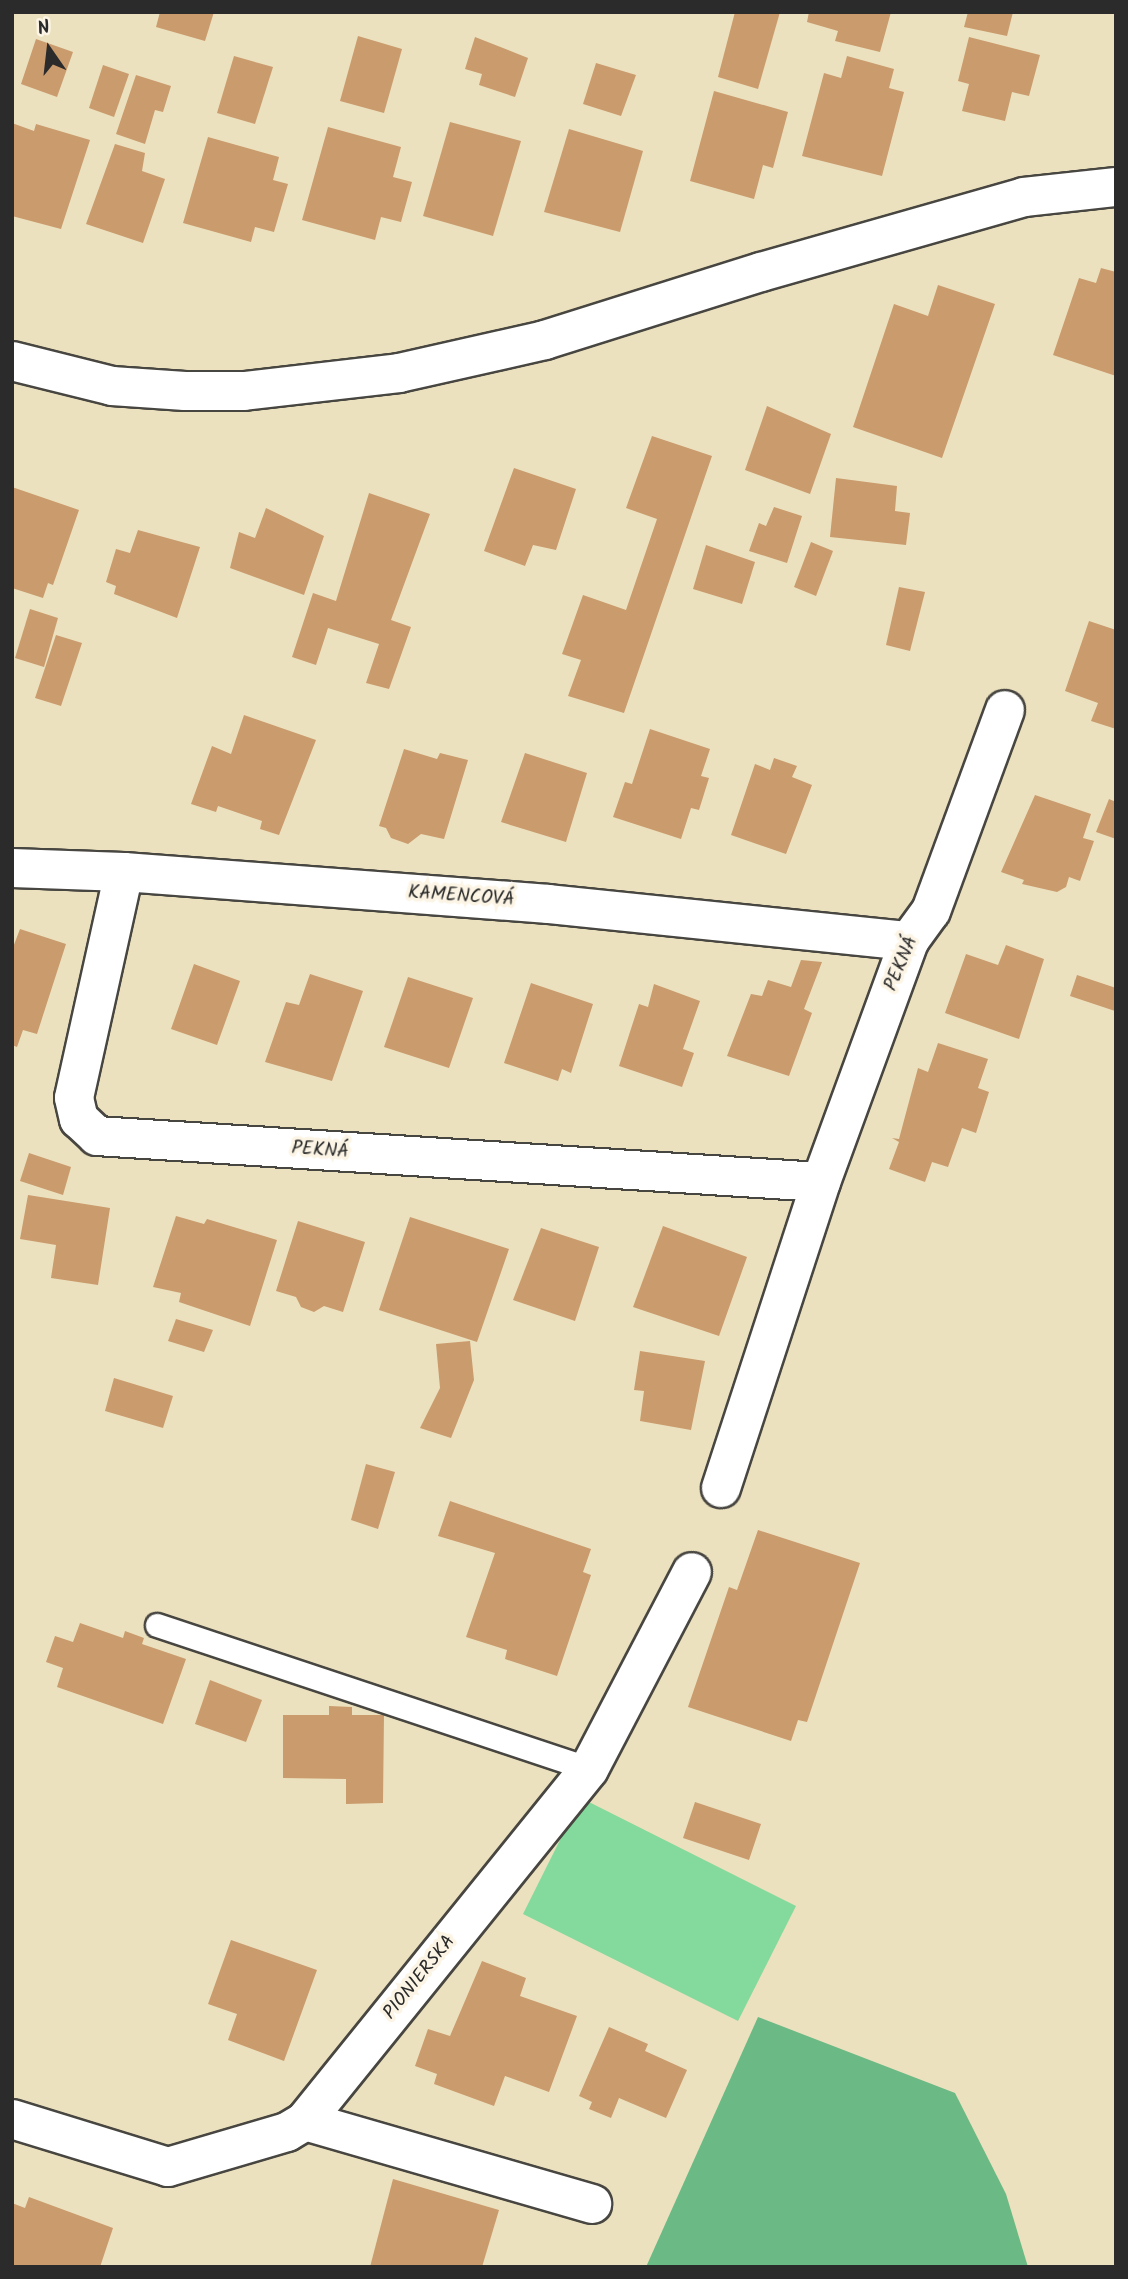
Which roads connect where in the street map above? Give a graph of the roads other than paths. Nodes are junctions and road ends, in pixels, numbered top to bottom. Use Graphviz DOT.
graph roads {
  1 [pos="1116,187"];
  2 [pos="12,361"];
  3 [pos="1005,710"];
  4 [pos="12,868"];
  5 [pos="124,872"];
  6 [pos="909,941"];
  7 [pos="821,1182"];
  8 [pos="722,1488"];
  9 [pos="692,1572"];
  10 [pos="157,1625"];
  11 [pos="589,1769"];
  12 [pos="12,2119"];
  13 [pos="305,2121"];
  14 [pos="592,2204"];
  1 -- 2 [label="street"];
  3 -- 6 [label="street, PEKNÁ"];
  4 -- 5 [label="street, KAMENCOVÁ"];
  5 -- 6 [label="street, KAMENCOVÁ"];
  5 -- 7 [label="street, PEKNÁ"];
  6 -- 7 [label="street, PEKNÁ"];
  7 -- 8 [label="street, PEKNÁ"];
  9 -- 11 [label="street, PIONIERSKA"];
  10 -- 11 [label="lane"];
  11 -- 13 [label="street, PIONIERSKA"];
  12 -- 13 [label="street, PIONIERSKA"];
  13 -- 14 [label="street"];
}
